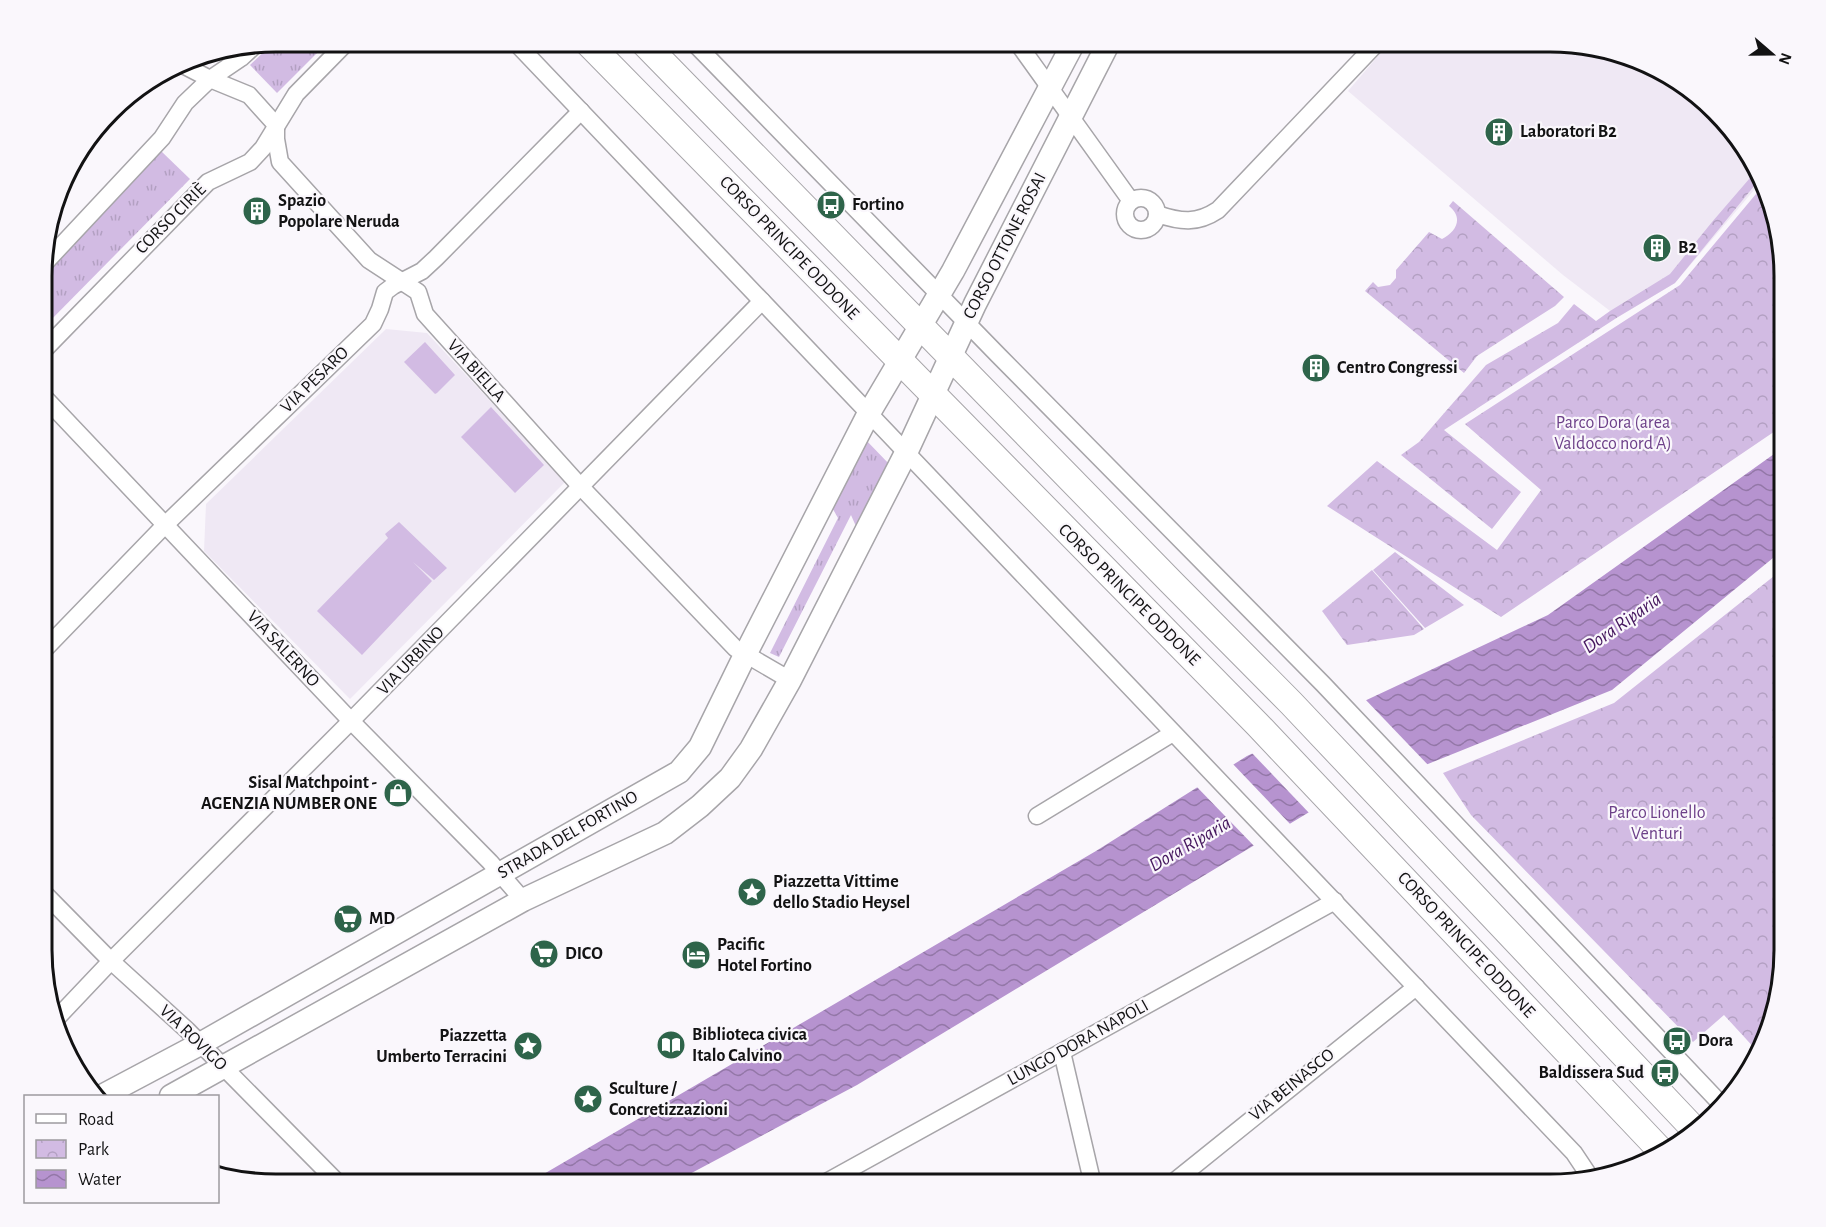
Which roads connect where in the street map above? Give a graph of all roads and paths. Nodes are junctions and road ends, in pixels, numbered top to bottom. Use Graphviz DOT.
graph roads {
  1 [pos="337,52"];
  2 [pos="525,52"];
  3 [pos="597,52"];
  4 [pos="653,52"];
  5 [pos="703,52"];
  6 [pos="1024,52"];
  7 [pos="1069,52"];
  8 [pos="1104,52"];
  9 [pos="1369,52"];
  10 [pos="246,54"];
  11 [pos="192,70"];
  12 [pos="210,79"];
  13 [pos="1050,87"];
  14 [pos="581,111"];
  15 [pos="1070,117"];
  16 [pos="276,125"];
  17 [pos="1131,201"];
  18 [pos="1158,214"];
  19 [pos="54,254"];
  20 [pos="402,282"];
  21 [pos="939,295"];
  22 [pos="762,301"];
  23 [pos="966,322"];
  24 [pos="921,327"];
  25 [pos="52,342"];
  26 [pos="950,357"];
  27 [pos="900,361"];
  28 [pos="933,395"];
  29 [pos="52,405"];
  30 [pos="869,413"];
  31 [pos="906,453"];
  32 [pos="581,487"];
  33 [pos="165,525"];
  34 [pos="52,642"];
  35 [pos="745,655"];
  36 [pos="790,681"];
  37 [pos="351,721"];
  38 [pos="1173,733"];
  39 [pos="1037,816"];
  40 [pos="501,874"];
  41 [pos="523,900"];
  42 [pos="52,901"];
  43 [pos="1335,901"];
  44 [pos="111,961"];
  45 [pos="1416,987"];
  46 [pos="62,1013"];
  47 [pos="200,1044"];
  48 [pos="1062,1052"];
  49 [pos="224,1068"];
  50 [pos="105,1094"];
  51 [pos="173,1095"];
  52 [pos="1717,1099"];
  53 [pos="1690,1125"];
  54 [pos="1657,1146"];
  55 [pos="1586,1171"];
  56 [pos="329,1174"];
  57 [pos="841,1174"];
  58 [pos="1090,1174"];
  59 [pos="1184,1174"];
  1 -- 16 [label="street, CORSO CIRIÈ"];
  2 -- 14 [label="street"];
  3 -- 27 [label="main road, CORSO PRINCIPE ODDONE"];
  4 -- 24 [label="main road"];
  5 -- 21 [label="street"];
  6 -- 13 [label="street"];
  7 -- 13 [label="street, CORSO OTTONE ROSAI"];
  8 -- 15 [label="street, CORSO OTTONE ROSAI"];
  9 -- 18 [label="street"];
  10 -- 12 [label="street"];
  11 -- 12 [label="street"];
  12 -- 16 [label="street"];
  12 -- 19 [label="street"];
  13 -- 15 [label="street"];
  13 -- 21 [label="street, CORSO OTTONE ROSAI"];
  14 -- 20 [label="street, VIA PESARO"];
  14 -- 22 [label="street"];
  15 -- 17 [label="street"];
  15 -- 23 [label="street, CORSO OTTONE ROSAI"];
  16 -- 20 [label="street, VIA BIELLA"];
  16 -- 25 [label="street, CORSO CIRIÈ"];
  17 -- 18 [label="street"];
  17 -- 18 [label="street"];
  20 -- 32 [label="street, VIA BIELLA"];
  20 -- 33 [label="street, VIA PESARO"];
  21 -- 23 [label="street"];
  21 -- 24 [label="street, CORSO OTTONE ROSAI"];
  22 -- 30 [label="street"];
  22 -- 32 [label="street, VIA URBINO"];
  23 -- 26 [label="street, CORSO OTTONE ROSAI"];
  23 -- 52 [label="street"];
  24 -- 26 [label="main road"];
  24 -- 27 [label="street, CORSO OTTONE ROSAI"];
  26 -- 28 [label="street, CORSO OTTONE ROSAI"];
  26 -- 53 [label="main road"];
  27 -- 28 [label="main road, CORSO PRINCIPE ODDONE"];
  27 -- 30 [label="street, CORSO OTTONE ROSAI"];
  28 -- 31 [label="street, CORSO OTTONE ROSAI"];
  28 -- 54 [label="main road, CORSO PRINCIPE ODDONE"];
  29 -- 33 [label="street, VIA SALERNO"];
  30 -- 31 [label="street"];
  30 -- 35 [label="street, STRADA DEL FORTINO"];
  31 -- 36 [label="street, STRADA DEL FORTINO"];
  31 -- 38 [label="street"];
  32 -- 35 [label="street, VIA BIELLA"];
  32 -- 37 [label="street, VIA URBINO"];
  33 -- 34 [label="street, VIA PESARO"];
  33 -- 37 [label="street, VIA SALERNO"];
  35 -- 36 [label="street, VIA BIELLA"];
  35 -- 40 [label="street, STRADA DEL FORTINO"];
  36 -- 41 [label="street, STRADA DEL FORTINO"];
  37 -- 40 [label="street, VIA SALERNO"];
  37 -- 44 [label="street, VIA URBINO"];
  38 -- 39 [label="street"];
  38 -- 43 [label="street"];
  40 -- 41 [label="street, VIA SALERNO"];
  40 -- 47 [label="street, STRADA DEL FORTINO"];
  41 -- 49 [label="street, STRADA DEL FORTINO"];
  42 -- 44 [label="street, VIA ROVIGO"];
  43 -- 45 [label="street"];
  43 -- 48 [label="street, LUNGO DORA NAPOLI"];
  44 -- 46 [label="street, VIA URBINO"];
  44 -- 47 [label="street, VIA ROVIGO"];
  45 -- 55 [label="street"];
  45 -- 59 [label="street, VIA BEINASCO"];
  47 -- 49 [label="street, VIA ROVIGO"];
  47 -- 50 [label="street, STRADA DEL FORTINO"];
  48 -- 57 [label="street, LUNGO DORA NAPOLI"];
  48 -- 58 [label="street"];
  49 -- 51 [label="street, STRADA DEL FORTINO"];
  49 -- 56 [label="street, VIA ROVIGO"];
}
